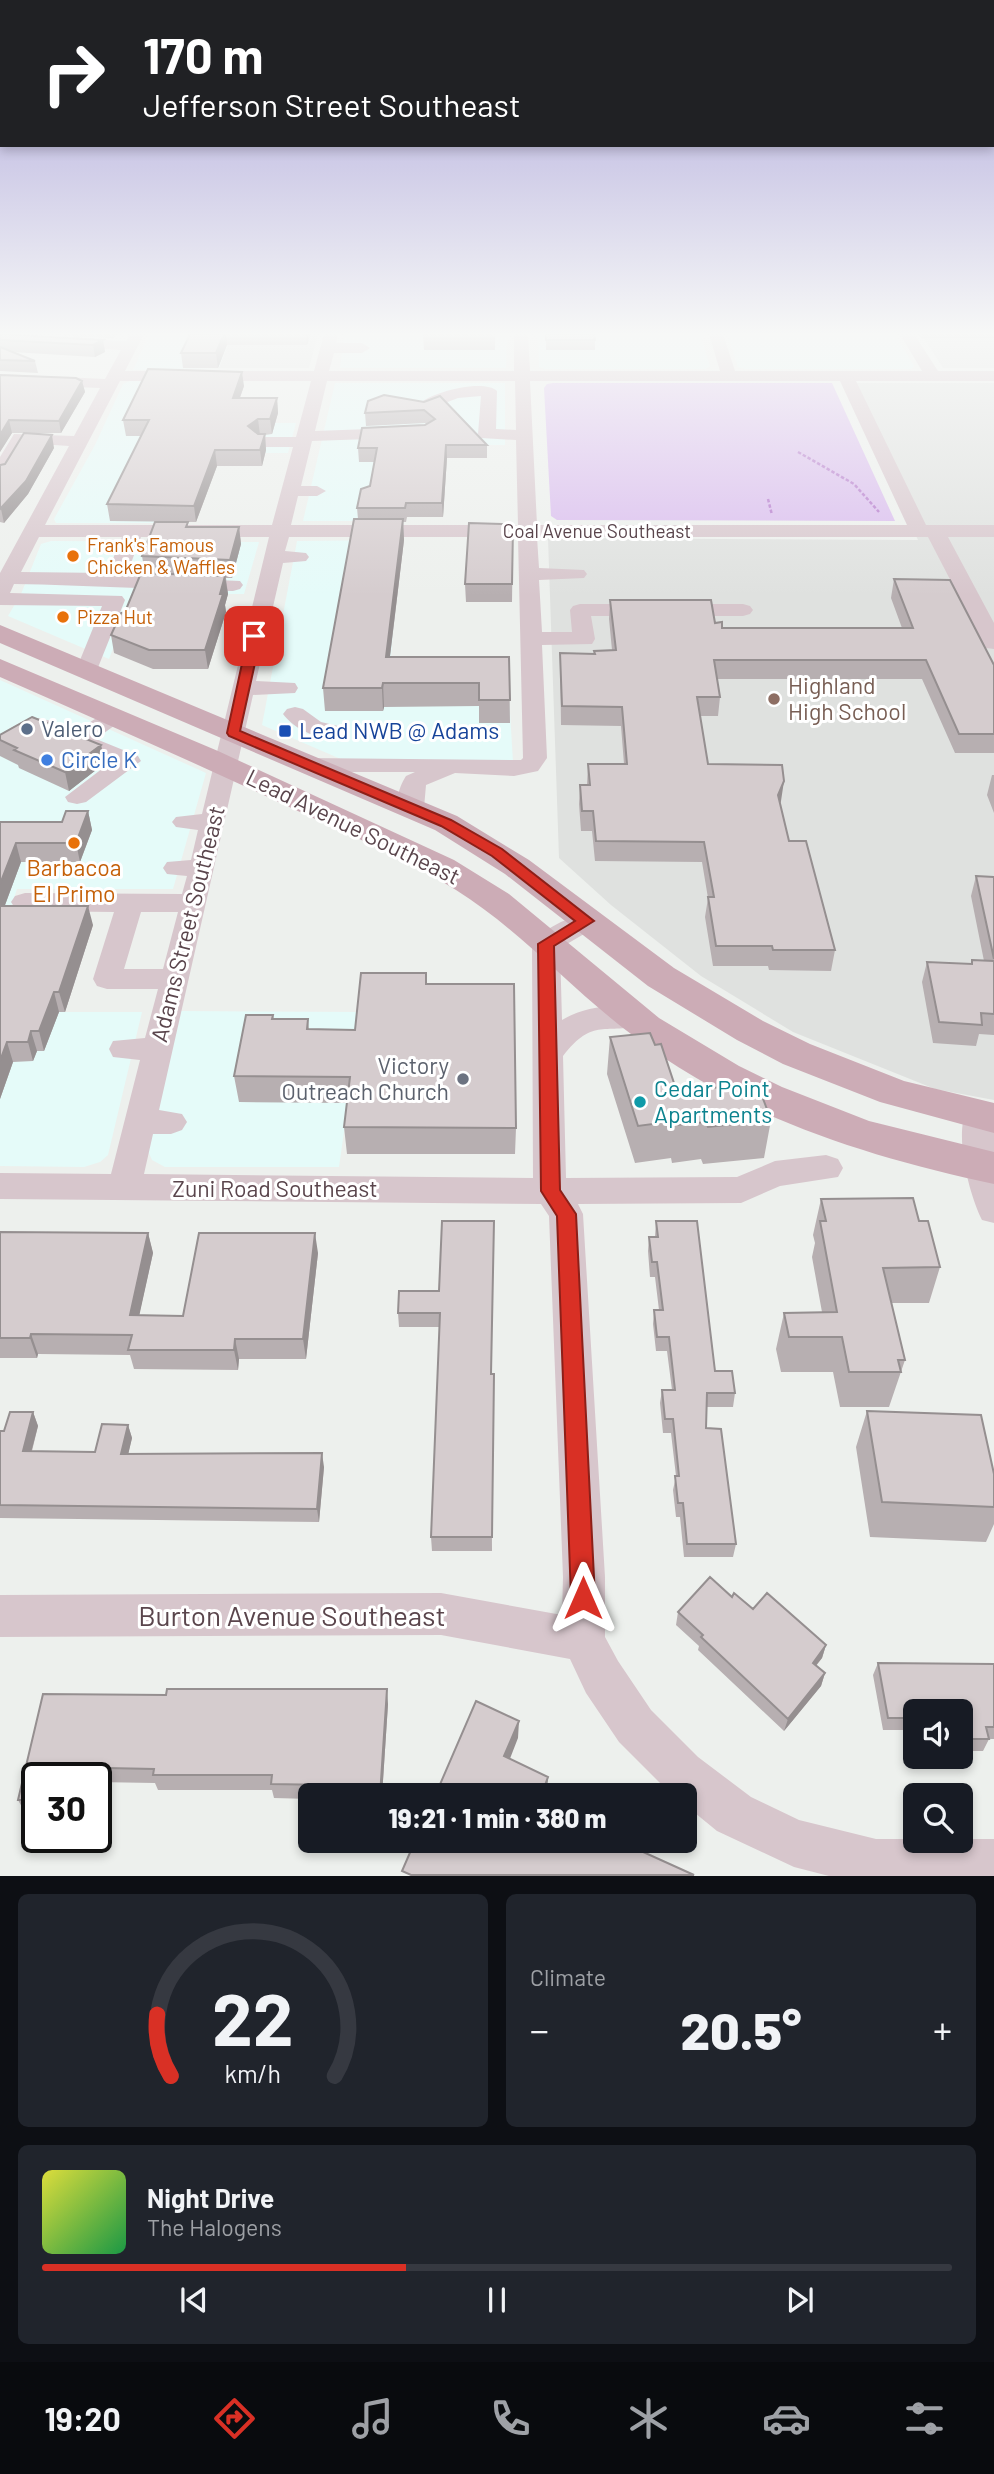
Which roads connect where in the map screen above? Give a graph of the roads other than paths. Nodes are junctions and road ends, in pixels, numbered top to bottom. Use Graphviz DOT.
graph roads {
  1 [pos="91,422"];
  2 [pos="312,422"];
  3 [pos="488,422"];
  4 [pos="523,422"];
  5 [pos="870,422"];
  6 [pos="414,432"];
  7 [pos="524,435"];
  8 [pos="261,442"];
  9 [pos="307,447"];
  10 [pos="77,448"];
  11 [pos="94,454"];
  12 [pos="0,472"];
  13 [pos="288,481"];
  14 [pos="317,491"];
  15 [pos="24,509"];
  16 [pos="44,510"];
  17 [pos="33,531"];
  18 [pos="134,531"];
  19 [pos="280,531"];
  20 [pos="527,531"];
  21 [pos="737,531"];
  22 [pos="927,531"];
  23 [pos="994,531"];
  24 [pos="728,552"];
  25 [pos="274,557"];
  26 [pos="299,557"];
  27 [pos="529,574"];
  28 [pos="577,574"];
  29 [pos="115,579"];
  30 [pos="268,582"];
  31 [pos="289,582"];
  32 [pos="4,585"];
  33 [pos="233,585"];
  34 [pos="0,599"];
  35 [pos="743,610"];
  36 [pos="0,633"];
  37 [pos="531,638"];
  38 [pos="994,643"];
  39 [pos="0,667"];
  40 [pos="87,670"];
  41 [pos="242,688"];
  42 [pos="287,688"];
  43 [pos="295,714"];
  44 [pos="114,716"];
  45 [pos="330,730"];
  46 [pos="233,733"];
  47 [pos="77,741"];
  48 [pos="0,745"];
  49 [pos="470,764"];
  50 [pos="226,765"];
  51 [pos="307,765"];
  52 [pos="77,797"];
  53 [pos="411,808"];
  54 [pos="25,902"];
  55 [pos="130,903"];
  56 [pos="194,903"];
  57 [pos="586,921"];
  58 [pos="546,944"];
  59 [pos="175,979"];
  60 [pos="634,1017"];
  61 [pos="124,1049"];
  62 [pos="158,1049"];
  63 [pos="548,1054"];
  64 [pos="986,1116"];
  65 [pos="140,1122"];
  66 [pos="171,1122"];
  67 [pos="988,1167"];
  68 [pos="826,1168"];
  69 [pos="0,1186"];
  70 [pos="124,1187"];
  71 [pos="550,1191"];
  72 [pos="994,1210"];
  73 [pos="0,1616"];
  74 [pos="583,1640"];
  75 [pos="994,1863"];
  1 -- 10 [label="street"];
  2 -- 9 [label="street, Adams Street Southeast"];
  3 -- 7 [label="street"];
  4 -- 7 [label="street"];
  5 -- 22 [label="street"];
  6 -- 9 [label="street"];
  7 -- 20 [label="street"];
  8 -- 9 [label="street"];
  9 -- 13 [label="street, Adams Street Southeast"];
  10 -- 11 [label="street"];
  10 -- 12 [label="street"];
  10 -- 16 [label="street"];
  13 -- 14 [label="street"];
  13 -- 19 [label="street, Adams Street Southeast"];
  15 -- 16 [label="street"];
  16 -- 17 [label="street"];
  17 -- 18 [label="street, Coal Avenue Southeast"];
  17 -- 32 [label="street"];
  18 -- 19 [label="street, Coal Avenue Southeast"];
  18 -- 29 [label="street"];
  19 -- 20 [label="street, Coal Avenue Southeast"];
  19 -- 25 [label="street, Adams Street Southeast"];
  20 -- 21 [label="street, Coal Avenue Southeast"];
  20 -- 27 [label="street"];
  21 -- 22 [label="street, Coal Avenue Southeast"];
  21 -- 24 [label="street"];
  22 -- 23 [label="street, Coal Avenue Southeast"];
  22 -- 38 [label="street"];
  25 -- 26 [label="street"];
  25 -- 30 [label="street, Adams Street Southeast"];
  27 -- 28 [label="street"];
  27 -- 37 [label="street"];
  29 -- 32 [label="street"];
  29 -- 33 [label="street"];
  30 -- 31 [label="street"];
  30 -- 41 [label="street, Adams Street Southeast"];
  34 -- 40 [label="street"];
  35 -- 37 [label="street"];
  36 -- 40 [label="main road, Lead Avenue Southeast"];
  37 -- 49 [label="street"];
  39 -- 44 [label="main road, Lead Avenue Southeast"];
  40 -- 46 [label="main road, Lead Avenue Southeast"];
  41 -- 42 [label="street"];
  41 -- 46 [label="street, Adams Street Southeast"];
  43 -- 45 [label="street"];
  44 -- 47 [label="street"];
  44 -- 50 [label="main road, Lead Avenue Southeast"];
  46 -- 50 [label="street, Adams Street Southeast"];
  46 -- 51 [label="main road, Lead Avenue Southeast"];
  47 -- 48 [label="street"];
  47 -- 52 [label="street"];
  49 -- 51 [label="street"];
  49 -- 53 [label="street"];
  50 -- 56 [label="street, Adams Street Southeast"];
  50 -- 58 [label="main road, Lead Avenue Southeast"];
  51 -- 53 [label="main road, Lead Avenue Southeast"];
  53 -- 57 [label="main road, Lead Avenue Southeast"];
  54 -- 55 [label="street"];
  55 -- 56 [label="street"];
  55 -- 59 [label="street"];
  56 -- 59 [label="street, Adams Street Southeast"];
  57 -- 58 [label="street"];
  57 -- 64 [label="main road, Lead Avenue Southeast"];
  58 -- 60 [label="main road, Lead Avenue Southeast"];
  58 -- 63 [label="street"];
  59 -- 62 [label="street, Adams Street Southeast"];
  60 -- 63 [label="street"];
  60 -- 67 [label="main road, Lead Avenue Southeast"];
  61 -- 62 [label="street"];
  62 -- 65 [label="street, Adams Street Southeast"];
  63 -- 71 [label="street"];
  64 -- 67 [label="street"];
  65 -- 66 [label="street"];
  65 -- 70 [label="street, Adams Street Southeast"];
  67 -- 72 [label="street"];
  68 -- 71 [label="street, Zuni Road Southeast"];
  69 -- 70 [label="street, Zuni Road Southeast"];
  70 -- 71 [label="street, Zuni Road Southeast"];
  71 -- 74 [label="street"];
  73 -- 74 [label="street, Burton Avenue Southeast"];
  74 -- 75 [label="street"];
}
